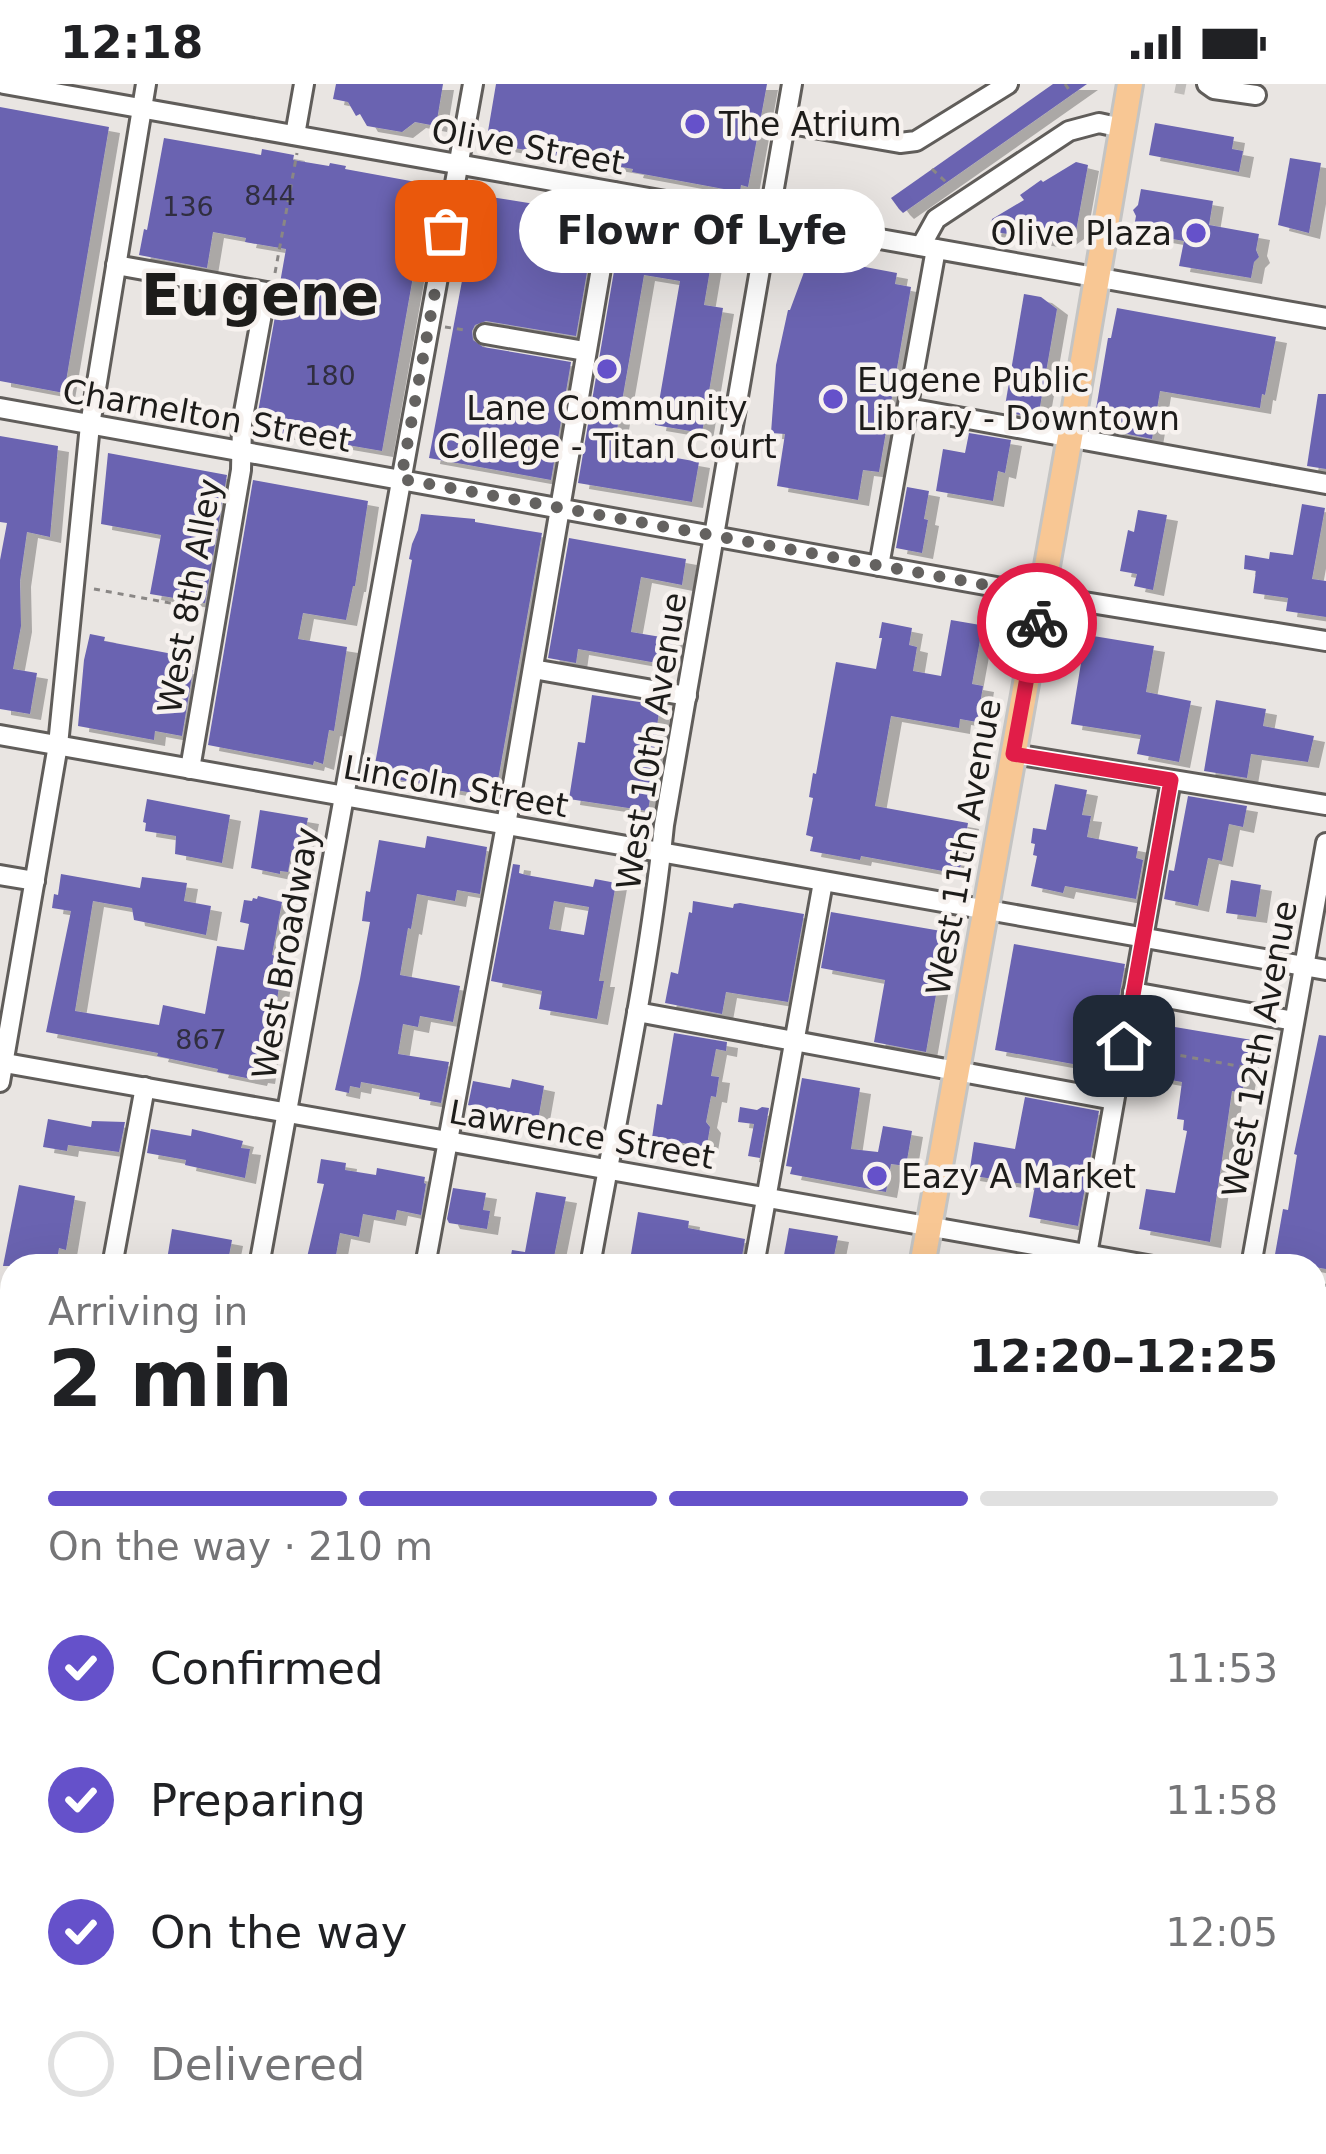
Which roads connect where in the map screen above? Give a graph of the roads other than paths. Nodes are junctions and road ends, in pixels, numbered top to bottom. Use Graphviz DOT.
graph roads {
  1 [pos="4,84"];
  2 [pos="146,84"];
  3 [pos="304,84"];
  4 [pos="473,84"];
  5 [pos="792,84"];
  6 [pos="1008,84"];
  7 [pos="1130,84"];
  8 [pos="27,86"];
  9 [pos="1186,86"];
  10 [pos="1210,86"];
  11 [pos="1256,95"];
  12 [pos="142,108"];
  13 [pos="785,123"];
  14 [pos="1122,128"];
  15 [pos="295,136"];
  16 [pos="458,164"];
  17 [pos="614,192"];
  18 [pos="768,219"];
  19 [pos="929,247"];
  20 [pos="116,265"];
  21 [pos="1095,280"];
  22 [pos="1326,318"];
  23 [pos="485,334"];
  24 [pos="586,351"];
  25 [pos="0,408"];
  26 [pos="908,408"];
  27 [pos="90,424"];
  28 [pos="1070,437"];
  29 [pos="242,451"];
  30 [pos="401,479"];
  31 [pos="1326,484"];
  32 [pos="558,508"];
  33 [pos="713,536"];
  34 [pos="879,566"];
  35 [pos="1042,595"];
  36 [pos="1326,641"];
  37 [pos="532,669"];
  38 [pos="687,696"];
  39 [pos="0,735"];
  40 [pos="58,746"];
  41 [pos="1013,754"];
  42 [pos="190,769"];
  43 [pos="1171,780"];
  44 [pos="344,796"];
  45 [pos="1326,805"];
  46 [pos="506,826"];
  47 [pos="1326,843"];
  48 [pos="661,853"];
  49 [pos="0,875"];
  50 [pos="34,881"];
  51 [pos="823,882"];
  52 [pos="984,911"];
  53 [pos="1143,939"];
  54 [pos="1304,966"];
  55 [pos="1326,970"];
  56 [pos="1133,992"];
  57 [pos="637,1012"];
  58 [pos="1294,1021"];
  59 [pos="794,1042"];
  60 [pos="1,1069"];
  61 [pos="956,1071"];
  62 [pos="145,1087"];
  63 [pos="1114,1100"];
  64 [pos="286,1113"];
  65 [pos="448,1141"];
  66 [pos="607,1169"];
  67 [pos="766,1197"];
  68 [pos="929,1226"];
  69 [pos="114,1254"];
  70 [pos="261,1254"];
  71 [pos="427,1254"];
  72 [pos="592,1254"];
  73 [pos="756,1254"];
  74 [pos="924,1254"];
  75 [pos="1058,1254"];
  76 [pos="1087,1254"];
  77 [pos="1252,1254"];
  1 -- 8 [label="street, Olive Street"];
  2 -- 12 [label="street"];
  3 -- 15 [label="street"];
  4 -- 16 [label="street, West Broadway"];
  5 -- 13 [label="street, West 10th Avenue"];
  6 -- 13 [label="street"];
  7 -- 14 [label="main road, West 11th Avenue"];
  8 -- 12 [label="street, Olive Street"];
  9 -- 10 [label="street"];
  10 -- 11 [label="street"];
  12 -- 15 [label="street, Olive Street"];
  12 -- 20 [label="street"];
  13 -- 18 [label="street, West 10th Avenue"];
  14 -- 19 [label="street"];
  14 -- 21 [label="main road, West 11th Avenue"];
  15 -- 16 [label="street, Olive Street"];
  16 -- 17 [label="street, Olive Street"];
  16 -- 30 [label="street, West Broadway"];
  17 -- 18 [label="street, Olive Street"];
  17 -- 24 [label="street"];
  18 -- 19 [label="street, Olive Street"];
  18 -- 33 [label="street, West 10th Avenue"];
  19 -- 21 [label="street, Olive Street"];
  19 -- 26 [label="street"];
  20 -- 27 [label="street"];
  20 -- 29 [label="street, West 8th Alley"];
  21 -- 22 [label="street, Olive Street"];
  21 -- 28 [label="main road, West 11th Avenue"];
  23 -- 24 [label="street"];
  24 -- 32 [label="street"];
  25 -- 27 [label="street, Charnelton Street"];
  26 -- 28 [label="street"];
  26 -- 34 [label="street"];
  27 -- 29 [label="street, Charnelton Street"];
  27 -- 40 [label="street"];
  28 -- 31 [label="street"];
  28 -- 35 [label="main road, West 11th Avenue"];
  29 -- 30 [label="street, Charnelton Street"];
  29 -- 42 [label="street, West 8th Alley"];
  30 -- 32 [label="street, Charnelton Street"];
  30 -- 44 [label="street, West Broadway"];
  32 -- 33 [label="street, Charnelton Street"];
  32 -- 37 [label="street"];
  33 -- 34 [label="street, Charnelton Street"];
  33 -- 38 [label="street, West 10th Avenue"];
  34 -- 35 [label="street, Charnelton Street"];
  35 -- 36 [label="street, Charnelton Street"];
  35 -- 41 [label="main road, West 11th Avenue"];
  37 -- 38 [label="street"];
  37 -- 46 [label="street"];
  38 -- 48 [label="street, West 10th Avenue"];
  39 -- 40 [label="street, Lincoln Street"];
  40 -- 42 [label="street, Lincoln Street"];
  40 -- 50 [label="street"];
  41 -- 43 [label="street"];
  41 -- 52 [label="main road, West 11th Avenue"];
  42 -- 44 [label="street, Lincoln Street"];
  43 -- 45 [label="street"];
  43 -- 53 [label="street"];
  44 -- 46 [label="street, Lincoln Street"];
  44 -- 64 [label="street, West Broadway"];
  46 -- 48 [label="street, Lincoln Street"];
  46 -- 65 [label="street"];
  47 -- 54 [label="street, West 12th Avenue"];
  48 -- 51 [label="street, Lincoln Street"];
  48 -- 57 [label="street, West 10th Avenue"];
  49 -- 50 [label="street"];
  50 -- 60 [label="street"];
  51 -- 52 [label="street, Lincoln Street"];
  51 -- 59 [label="street"];
  52 -- 53 [label="street, Lincoln Street"];
  52 -- 61 [label="main road, West 11th Avenue"];
  53 -- 54 [label="street, Lincoln Street"];
  53 -- 56 [label="street"];
  54 -- 55 [label="street, Lincoln Street"];
  54 -- 58 [label="street, West 12th Avenue"];
  56 -- 58 [label="street"];
  56 -- 63 [label="street"];
  57 -- 59 [label="street"];
  57 -- 66 [label="street, West 10th Avenue"];
  58 -- 77 [label="street, West 12th Avenue"];
  59 -- 61 [label="street"];
  59 -- 67 [label="street"];
  60 -- 62 [label="street, Lawrence Street"];
  61 -- 63 [label="street"];
  61 -- 68 [label="main road, West 11th Avenue"];
  62 -- 64 [label="street, Lawrence Street"];
  62 -- 69 [label="street"];
  63 -- 76 [label="street"];
  64 -- 65 [label="street, Lawrence Street"];
  64 -- 70 [label="street, West Broadway"];
  65 -- 66 [label="street, Lawrence Street"];
  65 -- 71 [label="street"];
  66 -- 67 [label="street, Lawrence Street"];
  66 -- 72 [label="street, West 10th Avenue"];
  67 -- 68 [label="street, Lawrence Street"];
  67 -- 73 [label="street"];
  68 -- 74 [label="main road, West 11th Avenue"];
  68 -- 75 [label="street, Lawrence Street"];
}
